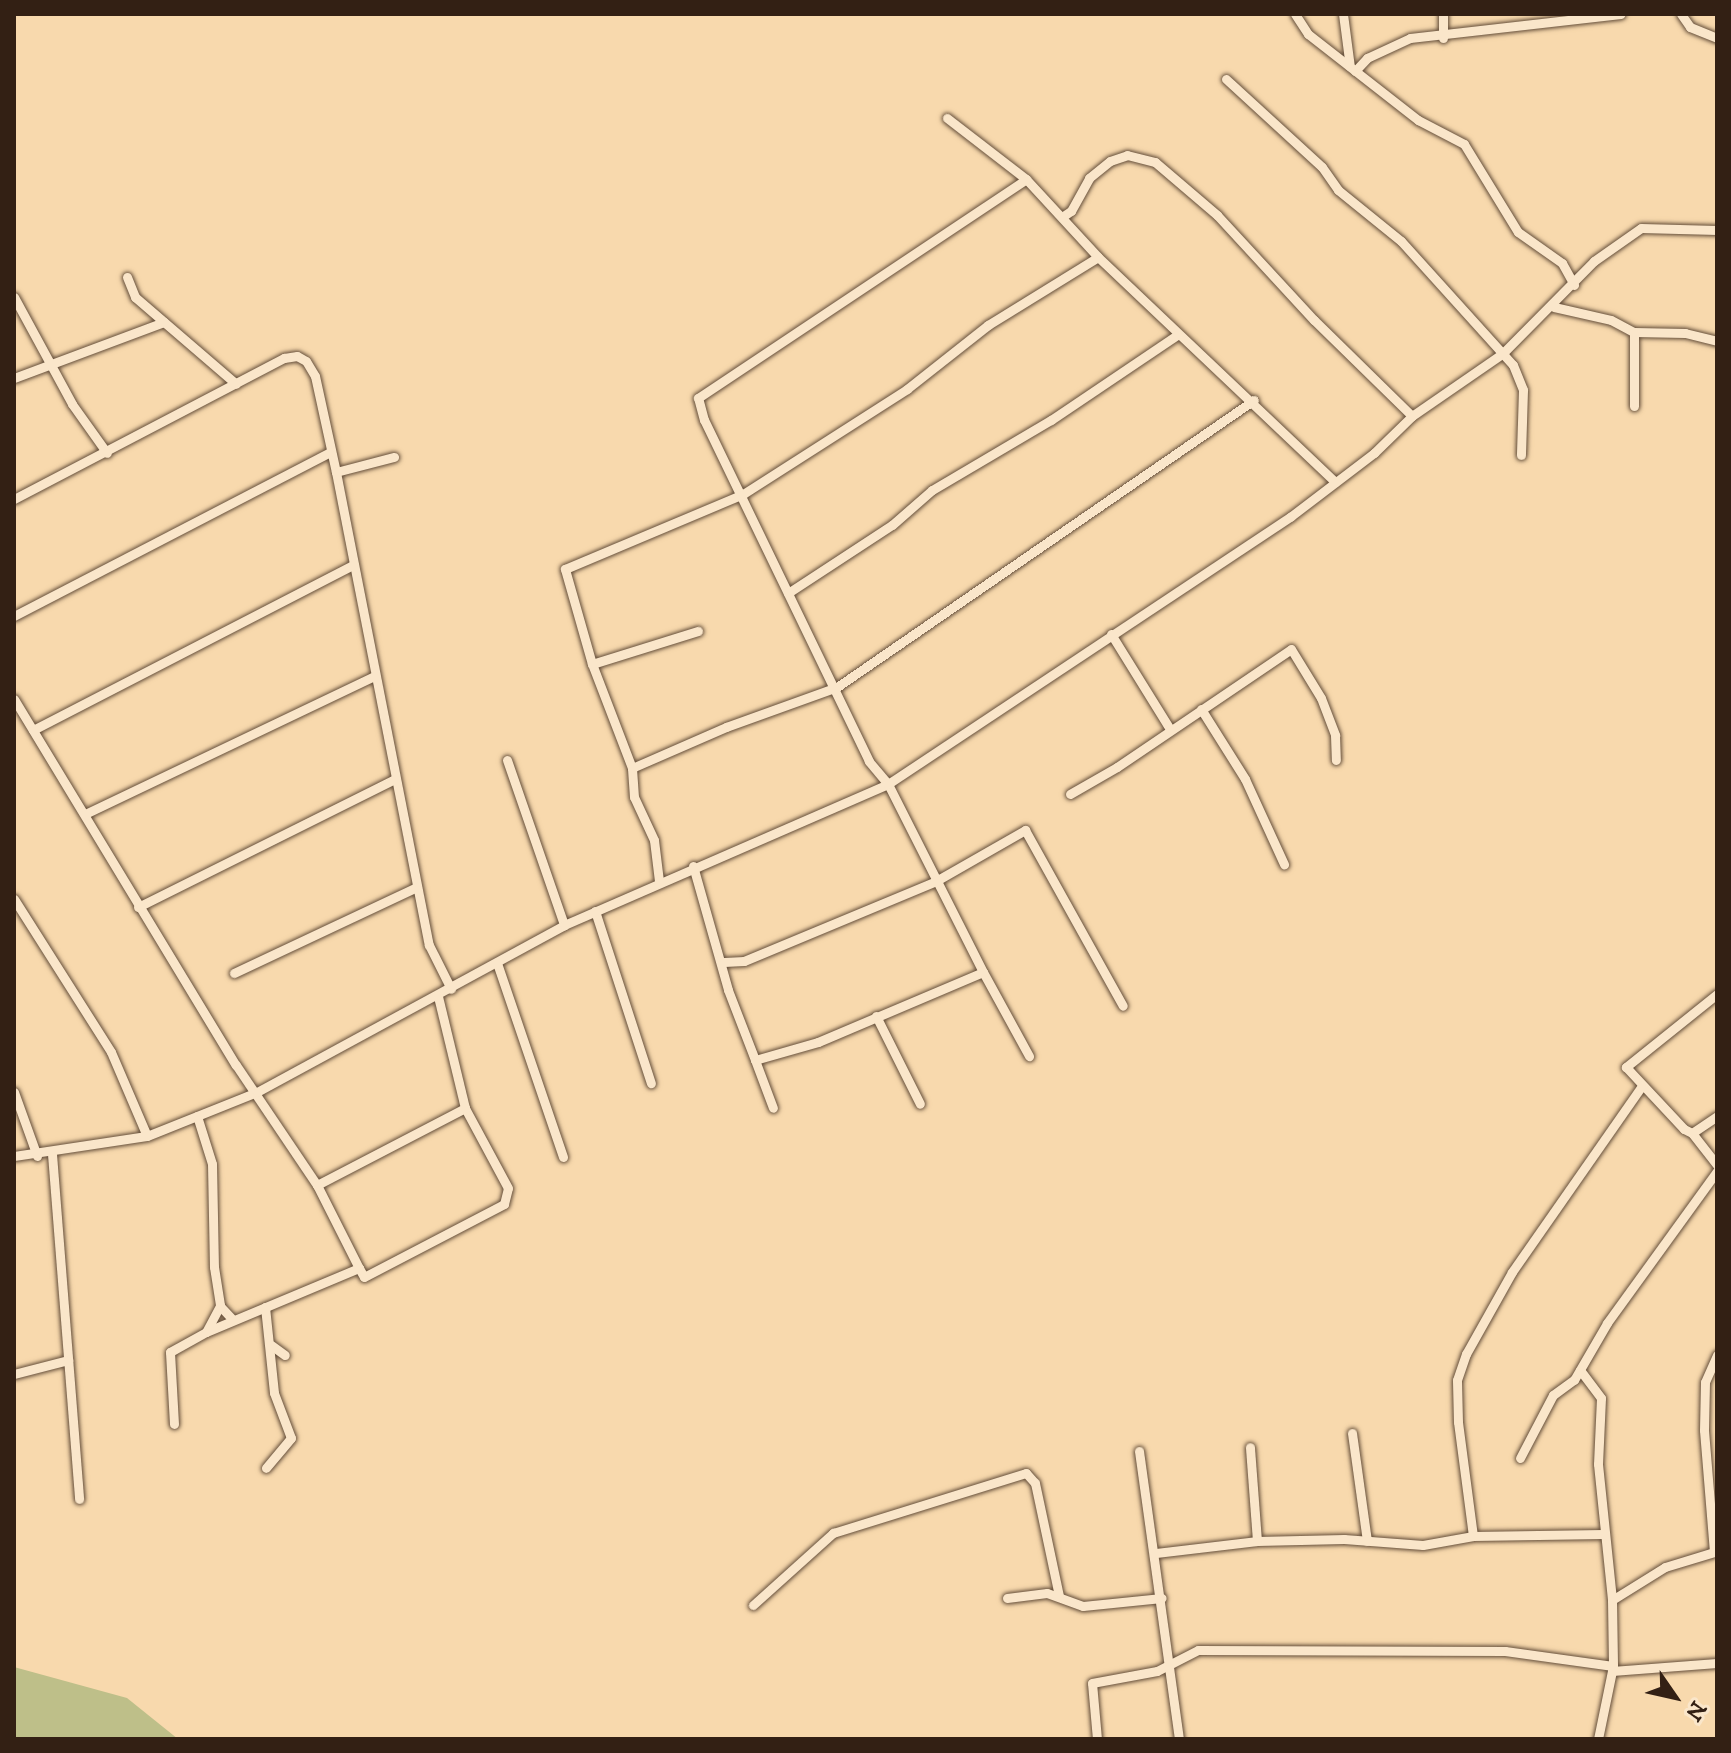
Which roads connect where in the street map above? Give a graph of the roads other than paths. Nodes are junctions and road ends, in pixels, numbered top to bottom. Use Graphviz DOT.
graph roads {
  1 [pos="1295,14"];
  2 [pos="1343,14"];
  3 [pos="1443,14"];
  4 [pos="1621,14"];
  5 [pos="1681,14"];
  6 [pos="1443,38"];
  7 [pos="1717,38"];
  8 [pos="1352,69"];
  9 [pos="1226,79"];
  10 [pos="947,118"];
  11 [pos="1026,179"];
  12 [pos="1062,217"];
  13 [pos="1717,230"];
  14 [pos="1098,257"];
  15 [pos="127,277"];
  16 [pos="1574,285"];
  17 [pos="14,297"];
  18 [pos="1554,307"];
  19 [pos="164,322"];
  20 [pos="1634,332"];
  21 [pos="1177,335"];
  22 [pos="1717,341"];
  23 [pos="1502,354"];
  24 [pos="50,361"];
  25 [pos="14,378"];
  26 [pos="236,384"];
  27 [pos="1254,400"];
  28 [pos="1634,406"];
  29 [pos="1412,416"];
  30 [pos="107,453"];
  31 [pos="329,453"];
  32 [pos="1521,455"];
  33 [pos="394,457"];
  34 [pos="336,472"];
  35 [pos="1335,482"];
  36 [pos="743,494"];
  37 [pos="14,499"];
  38 [pos="354,564"];
  39 [pos="788,593"];
  40 [pos="14,616"];
  41 [pos="698,631"];
  42 [pos="1111,634"];
  43 [pos="592,664"];
  44 [pos="374,676"];
  45 [pos="837,687"];
  46 [pos="14,699"];
  47 [pos="1201,709"];
  48 [pos="1170,729"];
  49 [pos="33,730"];
  50 [pos="507,760"];
  51 [pos="1336,760"];
  52 [pos="632,768"];
  53 [pos="395,779"];
  54 [pos="888,784"];
  55 [pos="1070,794"];
  56 [pos="85,814"];
  57 [pos="1284,864"];
  58 [pos="693,866"];
  59 [pos="659,881"];
  60 [pos="936,881"];
  61 [pos="417,887"];
  62 [pos="14,899"];
  63 [pos="138,907"];
  64 [pos="595,911"];
  65 [pos="564,925"];
  66 [pos="724,962"];
  67 [pos="497,963"];
  68 [pos="983,972"];
  69 [pos="234,973"];
  70 [pos="451,989"];
  71 [pos="1717,994"];
  72 [pos="438,996"];
  73 [pos="1123,1006"];
  74 [pos="876,1016"];
  75 [pos="1029,1056"];
  76 [pos="755,1060"];
  77 [pos="651,1083"];
  78 [pos="1641,1087"];
  79 [pos="14,1092"];
  80 [pos="257,1092"];
  81 [pos="920,1104"];
  82 [pos="465,1108"];
  83 [pos="773,1108"];
  84 [pos="197,1116"];
  85 [pos="1717,1116"];
  86 [pos="1692,1133"];
  87 [pos="147,1136"];
  88 [pos="52,1154"];
  89 [pos="14,1156"];
  90 [pos="37,1156"];
  91 [pos="563,1157"];
  92 [pos="1717,1168"];
  93 [pos="317,1185"];
  94 [pos="359,1268"];
  95 [pos="220,1306"];
  96 [pos="265,1307"];
  97 [pos="233,1320"];
  98 [pos="206,1332"];
  99 [pos="271,1345"];
  100 [pos="285,1355"];
  101 [pos="1717,1355"];
  102 [pos="68,1360"];
  103 [pos="1580,1370"];
  104 [pos="14,1374"];
  105 [pos="174,1424"];
  106 [pos="1352,1433"];
  107 [pos="1250,1447"];
  108 [pos="1139,1451"];
  109 [pos="1520,1458"];
  110 [pos="266,1468"];
  111 [pos="79,1499"];
  112 [pos="1603,1534"];
  113 [pos="1473,1536"];
  114 [pos="1257,1541"];
  115 [pos="1367,1541"];
  116 [pos="1716,1542"];
  117 [pos="1156,1553"];
  118 [pos="1059,1596"];
  119 [pos="1007,1598"];
  120 [pos="1162,1598"];
  121 [pos="1612,1600"];
  122 [pos="753,1605"];
  123 [pos="1717,1663"];
  124 [pos="1168,1665"];
  125 [pos="1613,1668"];
  126 [pos="1097,1739"];
  127 [pos="1179,1739"];
  128 [pos="1598,1739"];
  1 -- 8 [label="street"];
  2 -- 8 [label="street"];
  3 -- 6 [label="street"];
  4 -- 6 [label="street"];
  5 -- 7 [label="street"];
  6 -- 8 [label="street"];
  8 -- 16 [label="street"];
  9 -- 23 [label="street"];
  10 -- 11 [label="street"];
  11 -- 12 [label="street"];
  11 -- 36 [label="street"];
  12 -- 14 [label="street"];
  12 -- 29 [label="street"];
  13 -- 16 [label="street"];
  14 -- 21 [label="street"];
  14 -- 36 [label="street"];
  15 -- 19 [label="street"];
  16 -- 18 [label="street"];
  17 -- 24 [label="street"];
  18 -- 20 [label="street"];
  18 -- 23 [label="street"];
  19 -- 24 [label="street"];
  19 -- 26 [label="street"];
  20 -- 22 [label="street"];
  20 -- 28 [label="street"];
  21 -- 27 [label="street"];
  21 -- 39 [label="street"];
  23 -- 29 [label="street"];
  23 -- 32 [label="street"];
  24 -- 25 [label="street"];
  24 -- 30 [label="street"];
  26 -- 30 [label="street"];
  26 -- 31 [label="street"];
  27 -- 35 [label="street"];
  27 -- 45 [label="street"];
  29 -- 35 [label="street"];
  30 -- 37 [label="street"];
  31 -- 34 [label="street"];
  31 -- 40 [label="street"];
  33 -- 34 [label="street"];
  34 -- 38 [label="street"];
  35 -- 42 [label="street"];
  36 -- 39 [label="street"];
  36 -- 43 [label="street"];
  38 -- 44 [label="street"];
  38 -- 49 [label="street"];
  39 -- 45 [label="street"];
  41 -- 43 [label="street"];
  42 -- 48 [label="street"];
  42 -- 54 [label="street"];
  43 -- 52 [label="street"];
  44 -- 53 [label="street"];
  44 -- 56 [label="street"];
  45 -- 52 [label="street"];
  45 -- 54 [label="street"];
  46 -- 49 [label="street"];
  47 -- 48 [label="street"];
  47 -- 51 [label="street"];
  47 -- 57 [label="street"];
  48 -- 55 [label="street"];
  49 -- 56 [label="street"];
  50 -- 65 [label="street"];
  52 -- 59 [label="street"];
  53 -- 61 [label="street"];
  53 -- 63 [label="street"];
  54 -- 58 [label="street"];
  54 -- 60 [label="street"];
  56 -- 63 [label="street"];
  58 -- 59 [label="street"];
  58 -- 66 [label="street"];
  59 -- 64 [label="street"];
  60 -- 66 [label="street"];
  60 -- 68 [label="street"];
  60 -- 73 [label="street"];
  61 -- 69 [label="street"];
  61 -- 70 [label="street"];
  62 -- 87 [label="street"];
  63 -- 80 [label="street"];
  64 -- 65 [label="street"];
  64 -- 77 [label="street"];
  65 -- 67 [label="street"];
  66 -- 76 [label="street"];
  67 -- 70 [label="street"];
  67 -- 91 [label="street"];
  68 -- 74 [label="street"];
  68 -- 75 [label="street"];
  70 -- 72 [label="street"];
  71 -- 78 [label="street"];
  72 -- 80 [label="street"];
  72 -- 82 [label="street"];
  74 -- 76 [label="street"];
  74 -- 81 [label="street"];
  76 -- 83 [label="street"];
  78 -- 86 [label="street"];
  78 -- 113 [label="street"];
  79 -- 90 [label="street"];
  80 -- 84 [label="street"];
  80 -- 93 [label="street"];
  82 -- 93 [label="street"];
  82 -- 94 [label="street"];
  84 -- 87 [label="street"];
  84 -- 95 [label="street"];
  85 -- 86 [label="street"];
  86 -- 92 [label="street"];
  87 -- 88 [label="street"];
  88 -- 90 [label="street"];
  88 -- 102 [label="street"];
  89 -- 90 [label="street"];
  92 -- 103 [label="street"];
  93 -- 94 [label="street"];
  94 -- 96 [label="street"];
  95 -- 97 [label="street"];
  95 -- 98 [label="street"];
  96 -- 97 [label="street"];
  96 -- 99 [label="street"];
  97 -- 98 [label="street"];
  98 -- 105 [label="street"];
  99 -- 100 [label="street"];
  99 -- 110 [label="street"];
  101 -- 116 [label="street"];
  102 -- 104 [label="street"];
  102 -- 111 [label="street"];
  103 -- 109 [label="street"];
  103 -- 112 [label="street"];
  106 -- 115 [label="street"];
  107 -- 114 [label="street"];
  108 -- 117 [label="street"];
  112 -- 113 [label="street"];
  112 -- 121 [label="street"];
  113 -- 115 [label="street"];
  114 -- 115 [label="street"];
  114 -- 117 [label="street"];
  116 -- 121 [label="street"];
  117 -- 120 [label="street"];
  118 -- 119 [label="street"];
  118 -- 120 [label="street"];
  118 -- 122 [label="street"];
  120 -- 124 [label="street"];
  121 -- 125 [label="street"];
  123 -- 125 [label="street"];
  124 -- 125 [label="street"];
  124 -- 126 [label="street"];
  124 -- 127 [label="street"];
  125 -- 128 [label="street"];
}
